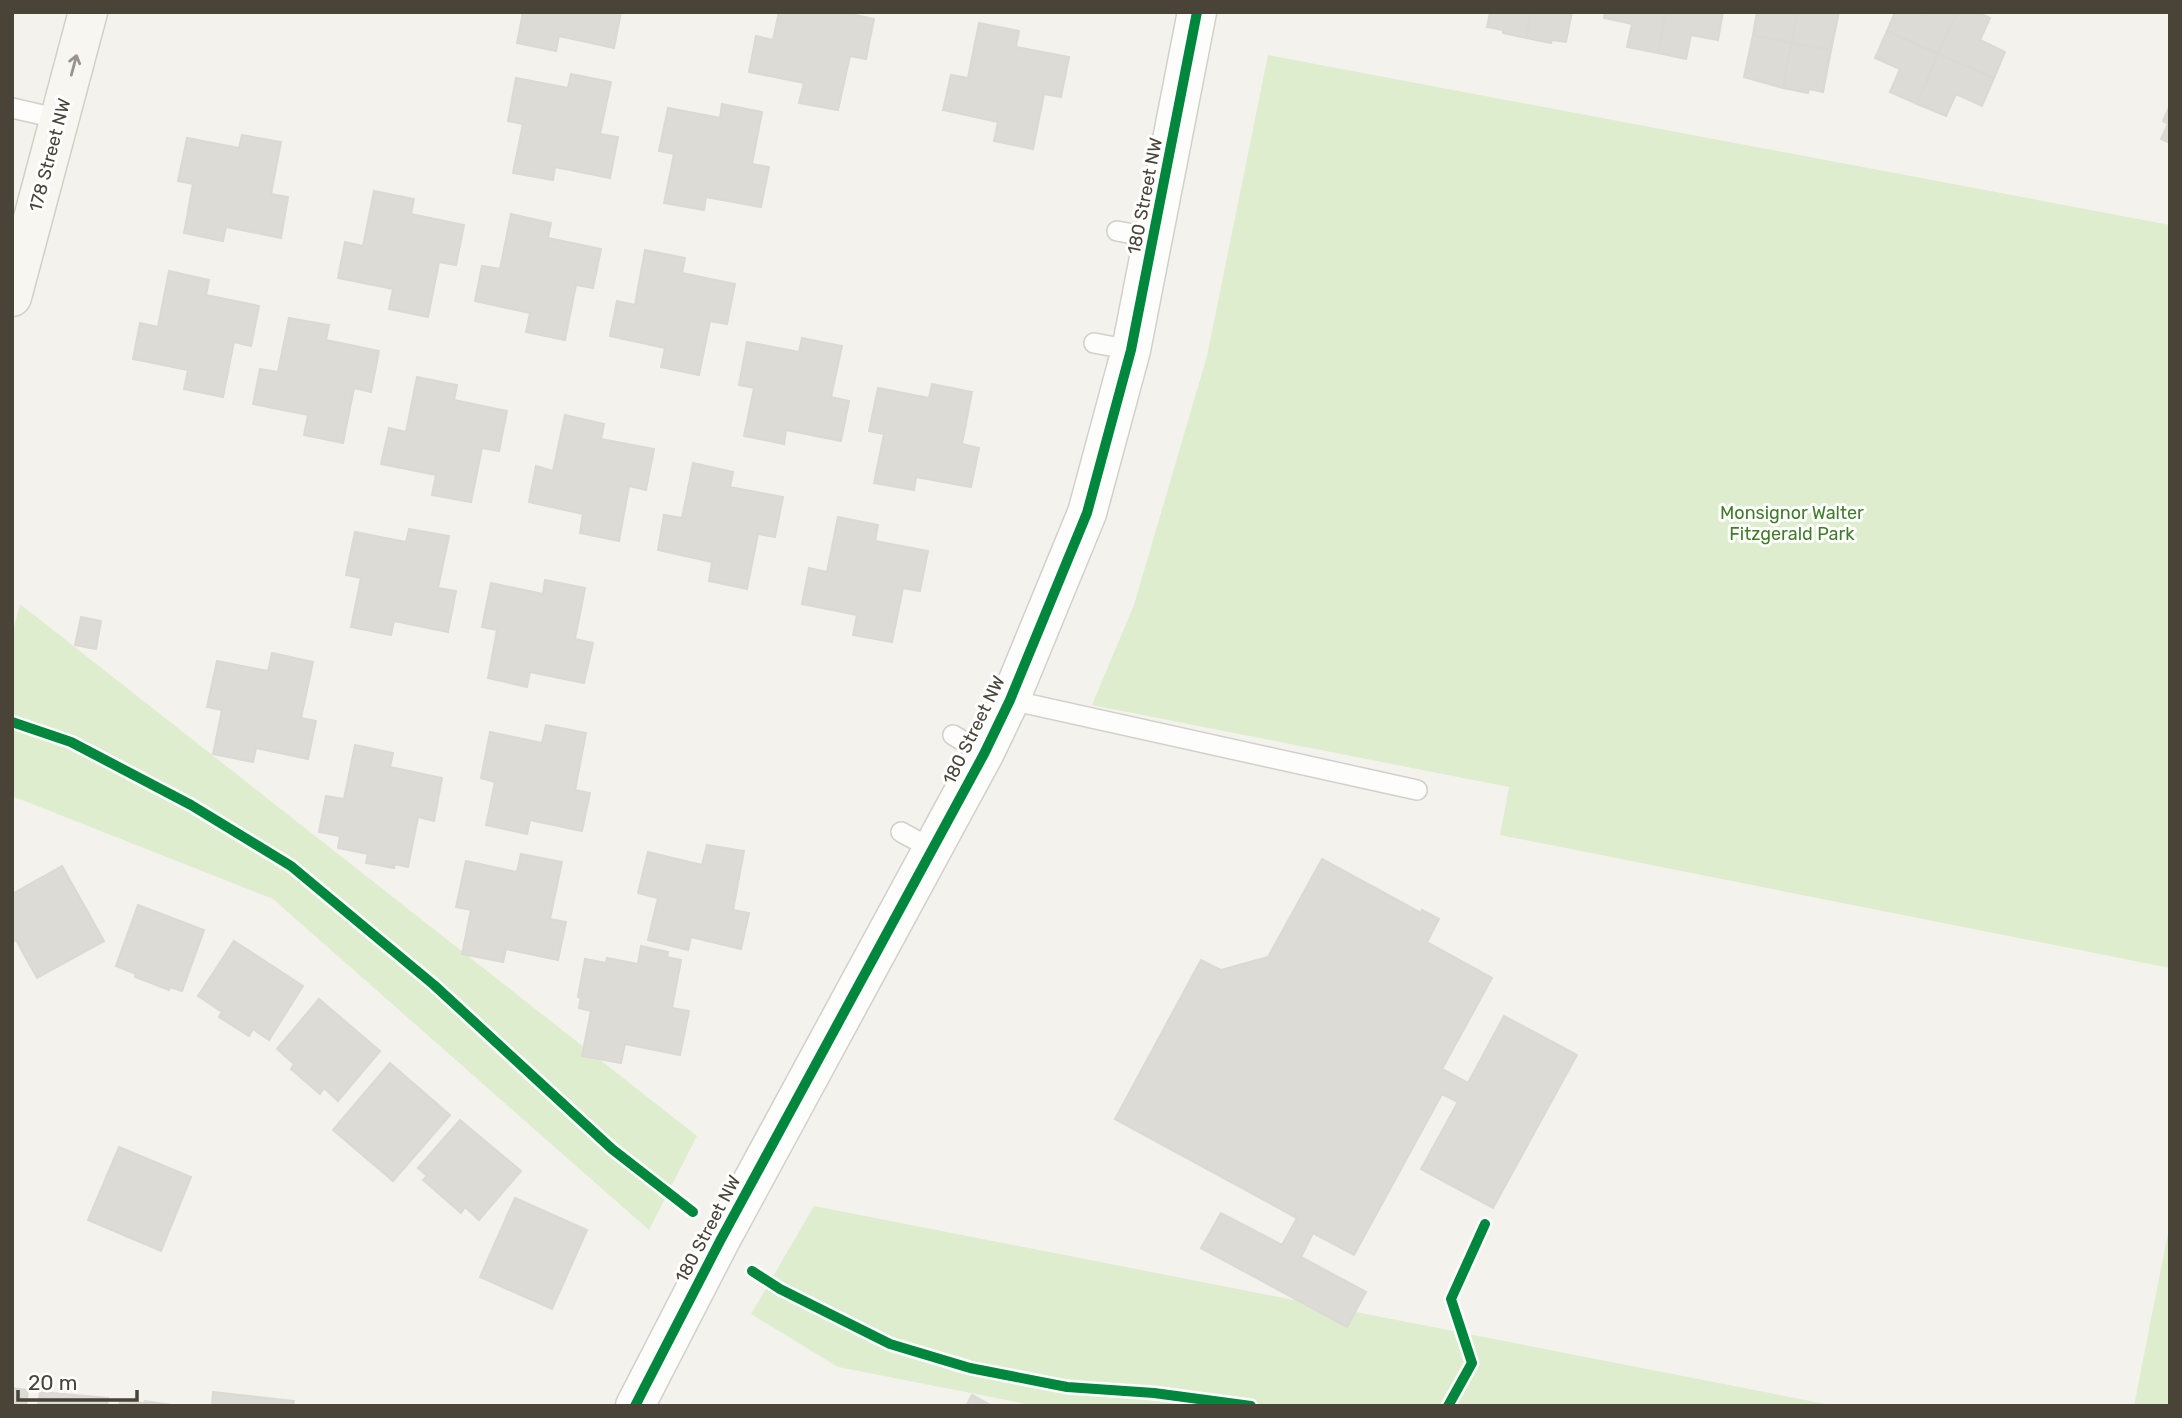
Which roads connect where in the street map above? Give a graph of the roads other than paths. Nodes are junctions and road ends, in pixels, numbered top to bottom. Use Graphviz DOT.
graph roads {
  1 [pos="88,12"];
  2 [pos="1197,12"];
  3 [pos="12,108"];
  4 [pos="60,119"];
  5 [pos="1116,231"];
  6 [pos="1155,238"];
  7 [pos="12,297"];
  8 [pos="1094,343"];
  9 [pos="1131,350"];
  10 [pos="1010,700"];
  11 [pos="1417,790"];
  12 [pos="901,832"];
  13 [pos="934,850"];
  14 [pos="635,1406"];
  4 -- 1 [label="main road, 178 Street NW, one-way"];
  2 -- 6 [label="street, 180 Street NW"];
  3 -- 4 [label="lane"];
  4 -- 7 [label="main road, 178 Street NW"];
  5 -- 6 [label="lane"];
  6 -- 9 [label="street, 180 Street NW"];
  8 -- 9 [label="lane"];
  9 -- 10 [label="street, 180 Street NW"];
  10 -- 11 [label="lane"];
  10 -- 13 [label="street, 180 Street NW"];
  12 -- 13 [label="lane"];
  13 -- 14 [label="street, 180 Street NW"];
}
